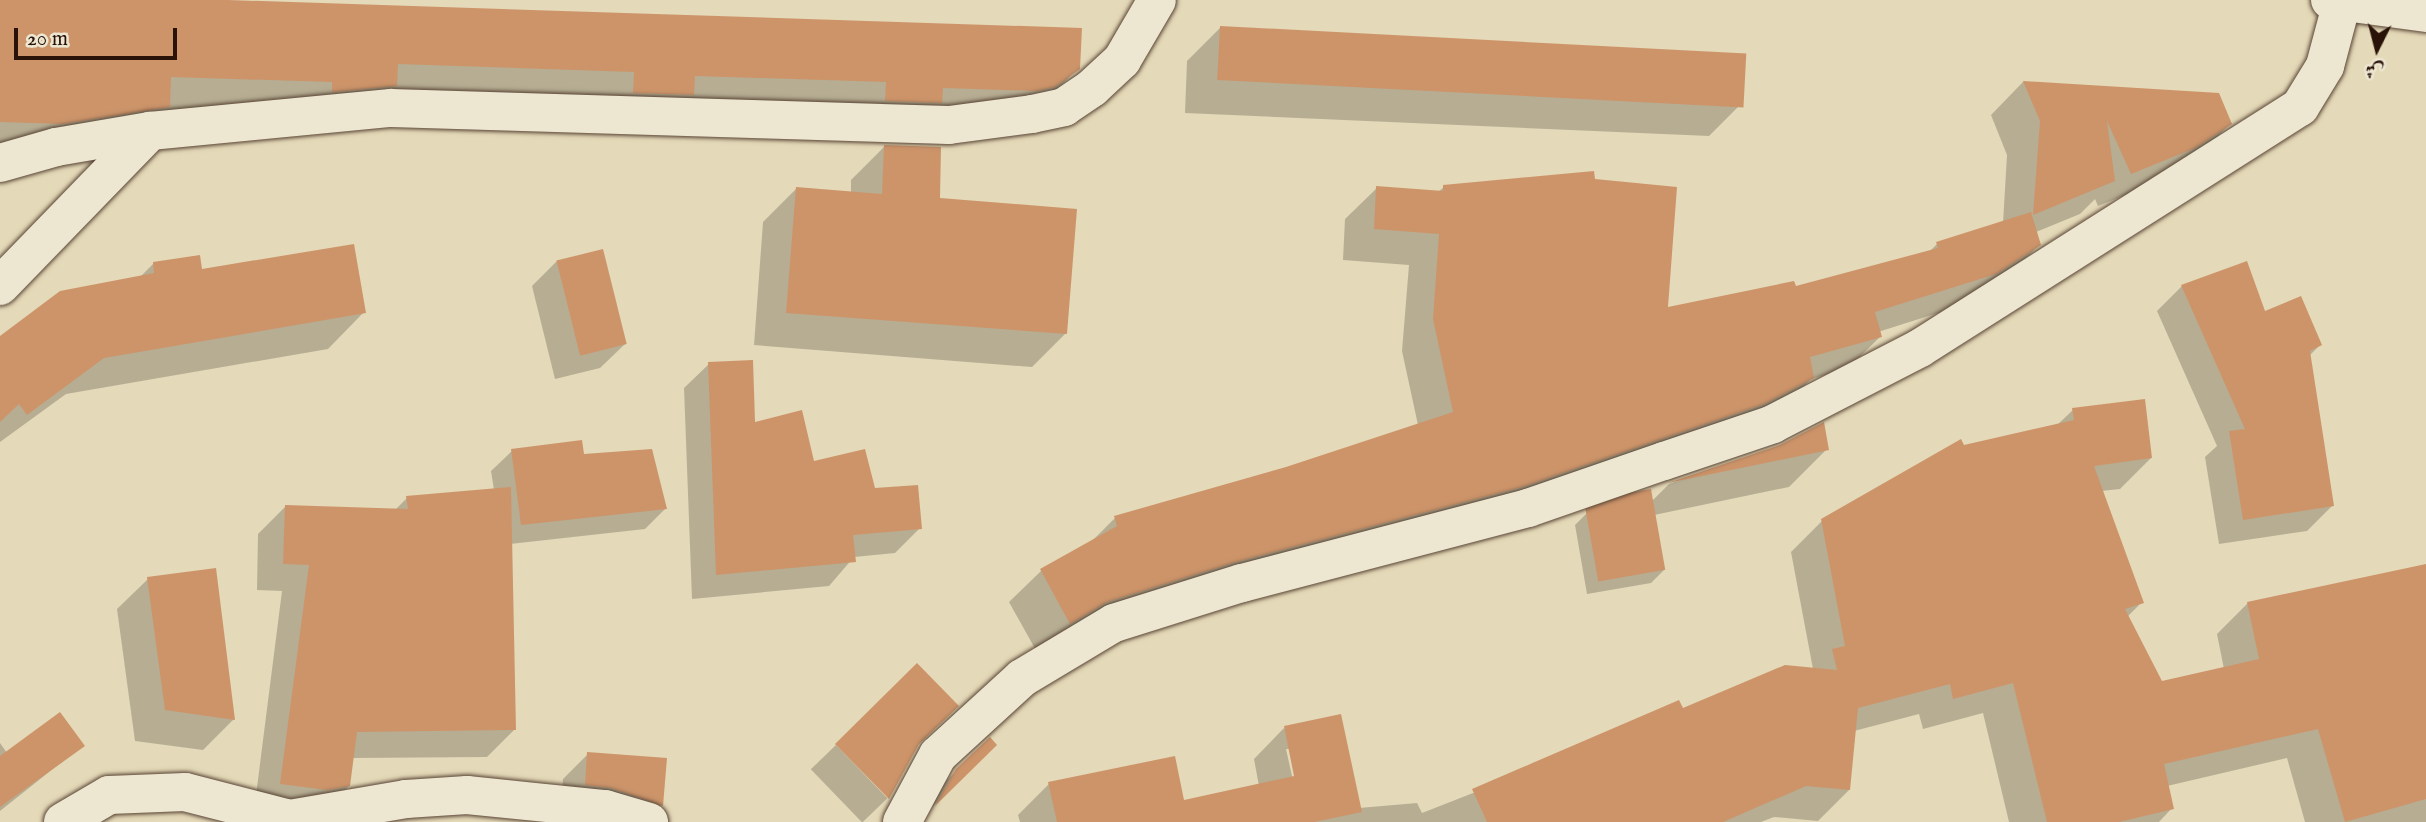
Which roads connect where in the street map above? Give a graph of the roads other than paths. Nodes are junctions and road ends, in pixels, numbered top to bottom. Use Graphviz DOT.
graph roads {
  1 [pos="1157,0"];
  2 [pos="2336,1"];
  3 [pos="2426,13"];
  4 [pos="150,131"];
  5 [pos="0,163"];
  6 [pos="0,286"];
  7 [pos="279,820"];
  8 [pos="63,822"];
  9 [pos="649,822"];
  10 [pos="902,822"];
  1 -- 4 [label="street"];
  2 -- 3 [label="street"];
  2 -- 10 [label="street"];
  4 -- 5 [label="street"];
  4 -- 6 [label="street"];
  7 -- 8 [label="street"];
  7 -- 9 [label="street"];
}
